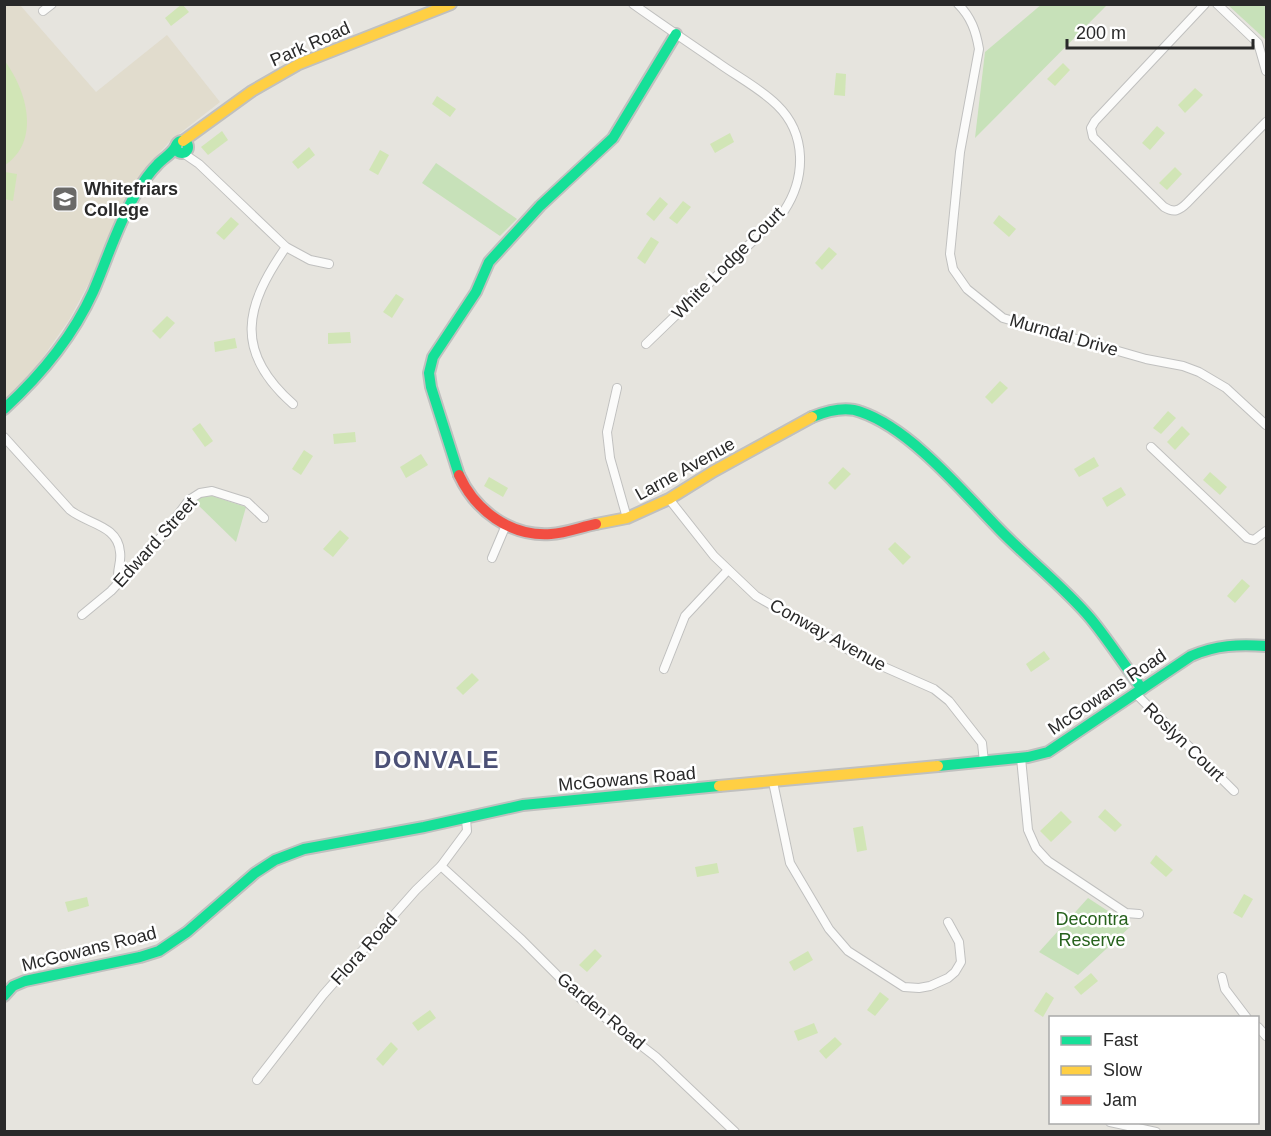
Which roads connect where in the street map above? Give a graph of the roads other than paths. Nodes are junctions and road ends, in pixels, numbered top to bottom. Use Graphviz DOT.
graph roads {
  1 [pos="52,4"];
  2 [pos="451,4"];
  3 [pos="633,4"];
  4 [pos="958,4"];
  5 [pos="1205,4"];
  6 [pos="1216,4"];
  7 [pos="43,11"];
  8 [pos="676,34"];
  9 [pos="1266,71"];
  10 [pos="1266,122"];
  11 [pos="183,148"];
  12 [pos="286,247"];
  13 [pos="329,264"];
  14 [pos="646,345"];
  15 [pos="617,388"];
  16 [pos="293,404"];
  17 [pos="4,409"];
  18 [pos="1266,425"];
  19 [pos="4,437"];
  20 [pos="1152,447"];
  21 [pos="669,499"];
  22 [pos="264,518"];
  23 [pos="627,518"];
  24 [pos="506,525"];
  25 [pos="1266,531"];
  26 [pos="492,558"];
  27 [pos="728,570"];
  28 [pos="120,581"];
  29 [pos="82,615"];
  30 [pos="1266,646"];
  31 [pos="664,669"];
  32 [pos="1138,691"];
  33 [pos="1021,758"];
  34 [pos="984,762"];
  35 [pos="772,782"];
  36 [pos="1234,791"];
  37 [pos="466,819"];
  38 [pos="441,866"];
  39 [pos="1139,914"];
  40 [pos="948,922"];
  41 [pos="1222,978"];
  42 [pos="4,996"];
  43 [pos="1246,1016"];
  44 [pos="257,1080"];
  45 [pos="1120,1124"];
  46 [pos="735,1131"];
  47 [pos="1156,1131"];
  1 -- 7 [label="street"];
  2 -- 11 [label="street, Park Road"];
  3 -- 8 [label="street, White Lodge Court"];
  4 -- 18 [label="street, Murndal Drive"];
  5 -- 10 [label="street"];
  6 -- 9 [label="street"];
  8 -- 14 [label="street, White Lodge Court"];
  8 -- 24 [label="street, Larne Avenue"];
  11 -- 12 [label="street"];
  11 -- 17 [label="street, Park Road"];
  12 -- 13 [label="street"];
  12 -- 16 [label="street"];
  15 -- 23 [label="street"];
  19 -- 28 [label="street"];
  20 -- 25 [label="street"];
  21 -- 23 [label="street, Larne Avenue"];
  21 -- 27 [label="street, Conway Avenue"];
  21 -- 32 [label="street, Larne Avenue"];
  22 -- 28 [label="street, Edward Street"];
  23 -- 24 [label="street, Larne Avenue"];
  24 -- 26 [label="street"];
  27 -- 31 [label="street"];
  27 -- 34 [label="street, Conway Avenue"];
  28 -- 29 [label="street, Edward Street"];
  30 -- 32 [label="street, McGowans Road"];
  32 -- 33 [label="street, McGowans Road"];
  32 -- 36 [label="street, Roslyn Court"];
  33 -- 34 [label="street, McGowans Road"];
  33 -- 39 [label="street"];
  34 -- 35 [label="street, McGowans Road"];
  35 -- 37 [label="street, McGowans Road"];
  35 -- 40 [label="street"];
  37 -- 38 [label="street, Flora Road"];
  37 -- 42 [label="street, McGowans Road"];
  38 -- 44 [label="street, Flora Road"];
  38 -- 46 [label="street, Garden Road"];
  41 -- 43 [label="street"];
  45 -- 47 [label="street"];
}
